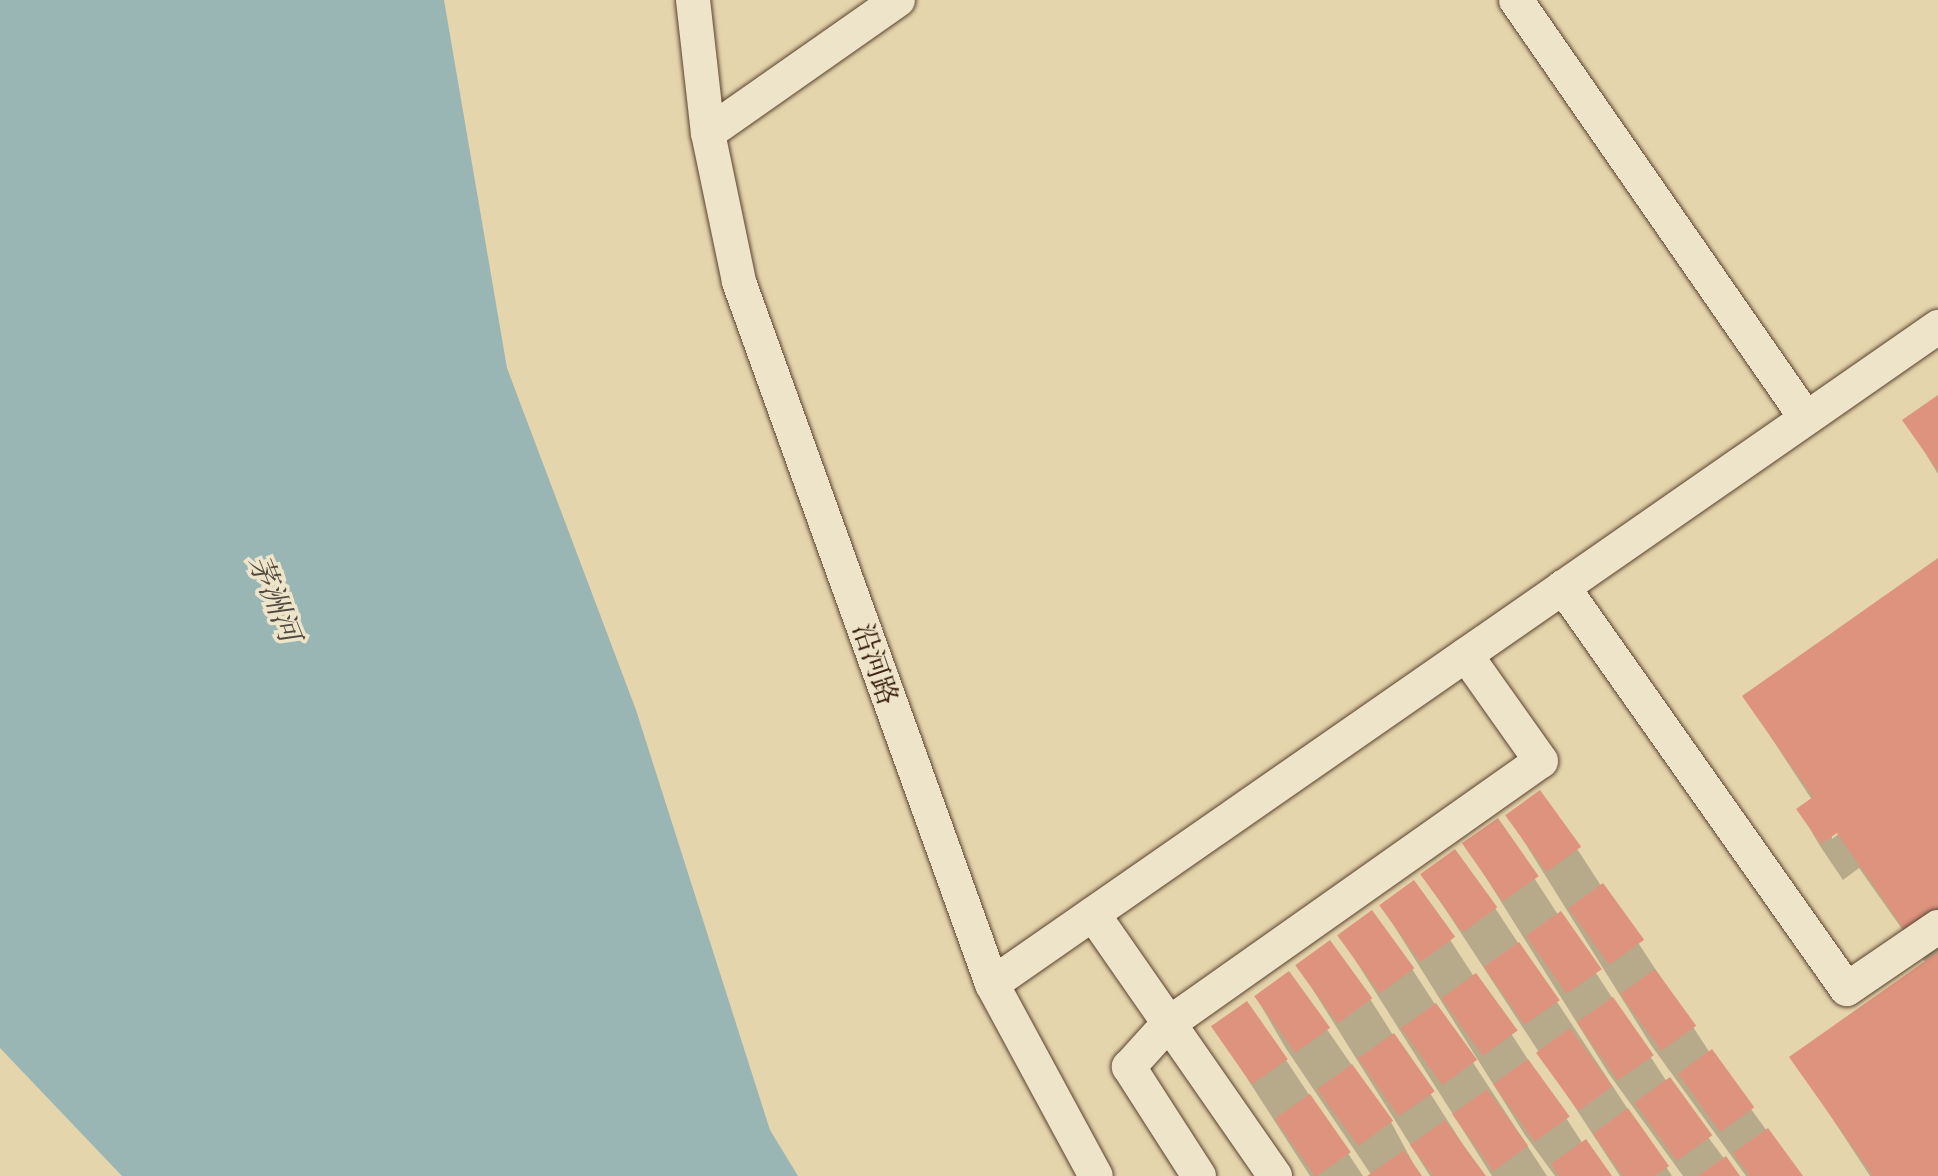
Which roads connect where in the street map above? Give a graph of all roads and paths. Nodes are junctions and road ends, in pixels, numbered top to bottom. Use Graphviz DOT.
graph roads {
  1 [pos="693,0"];
  2 [pos="898,0"];
  3 [pos="1516,0"];
  4 [pos="708,133"];
  5 [pos="1938,327"];
  6 [pos="1806,418"];
  7 [pos="1563,587"];
  8 [pos="1466,655"];
  9 [pos="1093,914"];
  10 [pos="1938,927"];
  11 [pos="992,984"];
  12 [pos="1168,1024"];
  13 [pos="1096,1176"];
  14 [pos="1199,1176"];
  15 [pos="1275,1176"];
  1 -- 4 [label="street, 沿河路"];
  2 -- 4 [label="street"];
  3 -- 6 [label="street"];
  4 -- 11 [label="street, 沿河路"];
  5 -- 6 [label="street"];
  6 -- 7 [label="street"];
  7 -- 8 [label="street"];
  7 -- 10 [label="street"];
  8 -- 9 [label="street"];
  8 -- 12 [label="street"];
  9 -- 11 [label="street"];
  9 -- 12 [label="street"];
  11 -- 13 [label="street, 沿河路"];
  12 -- 14 [label="street"];
  12 -- 15 [label="street"];
}
